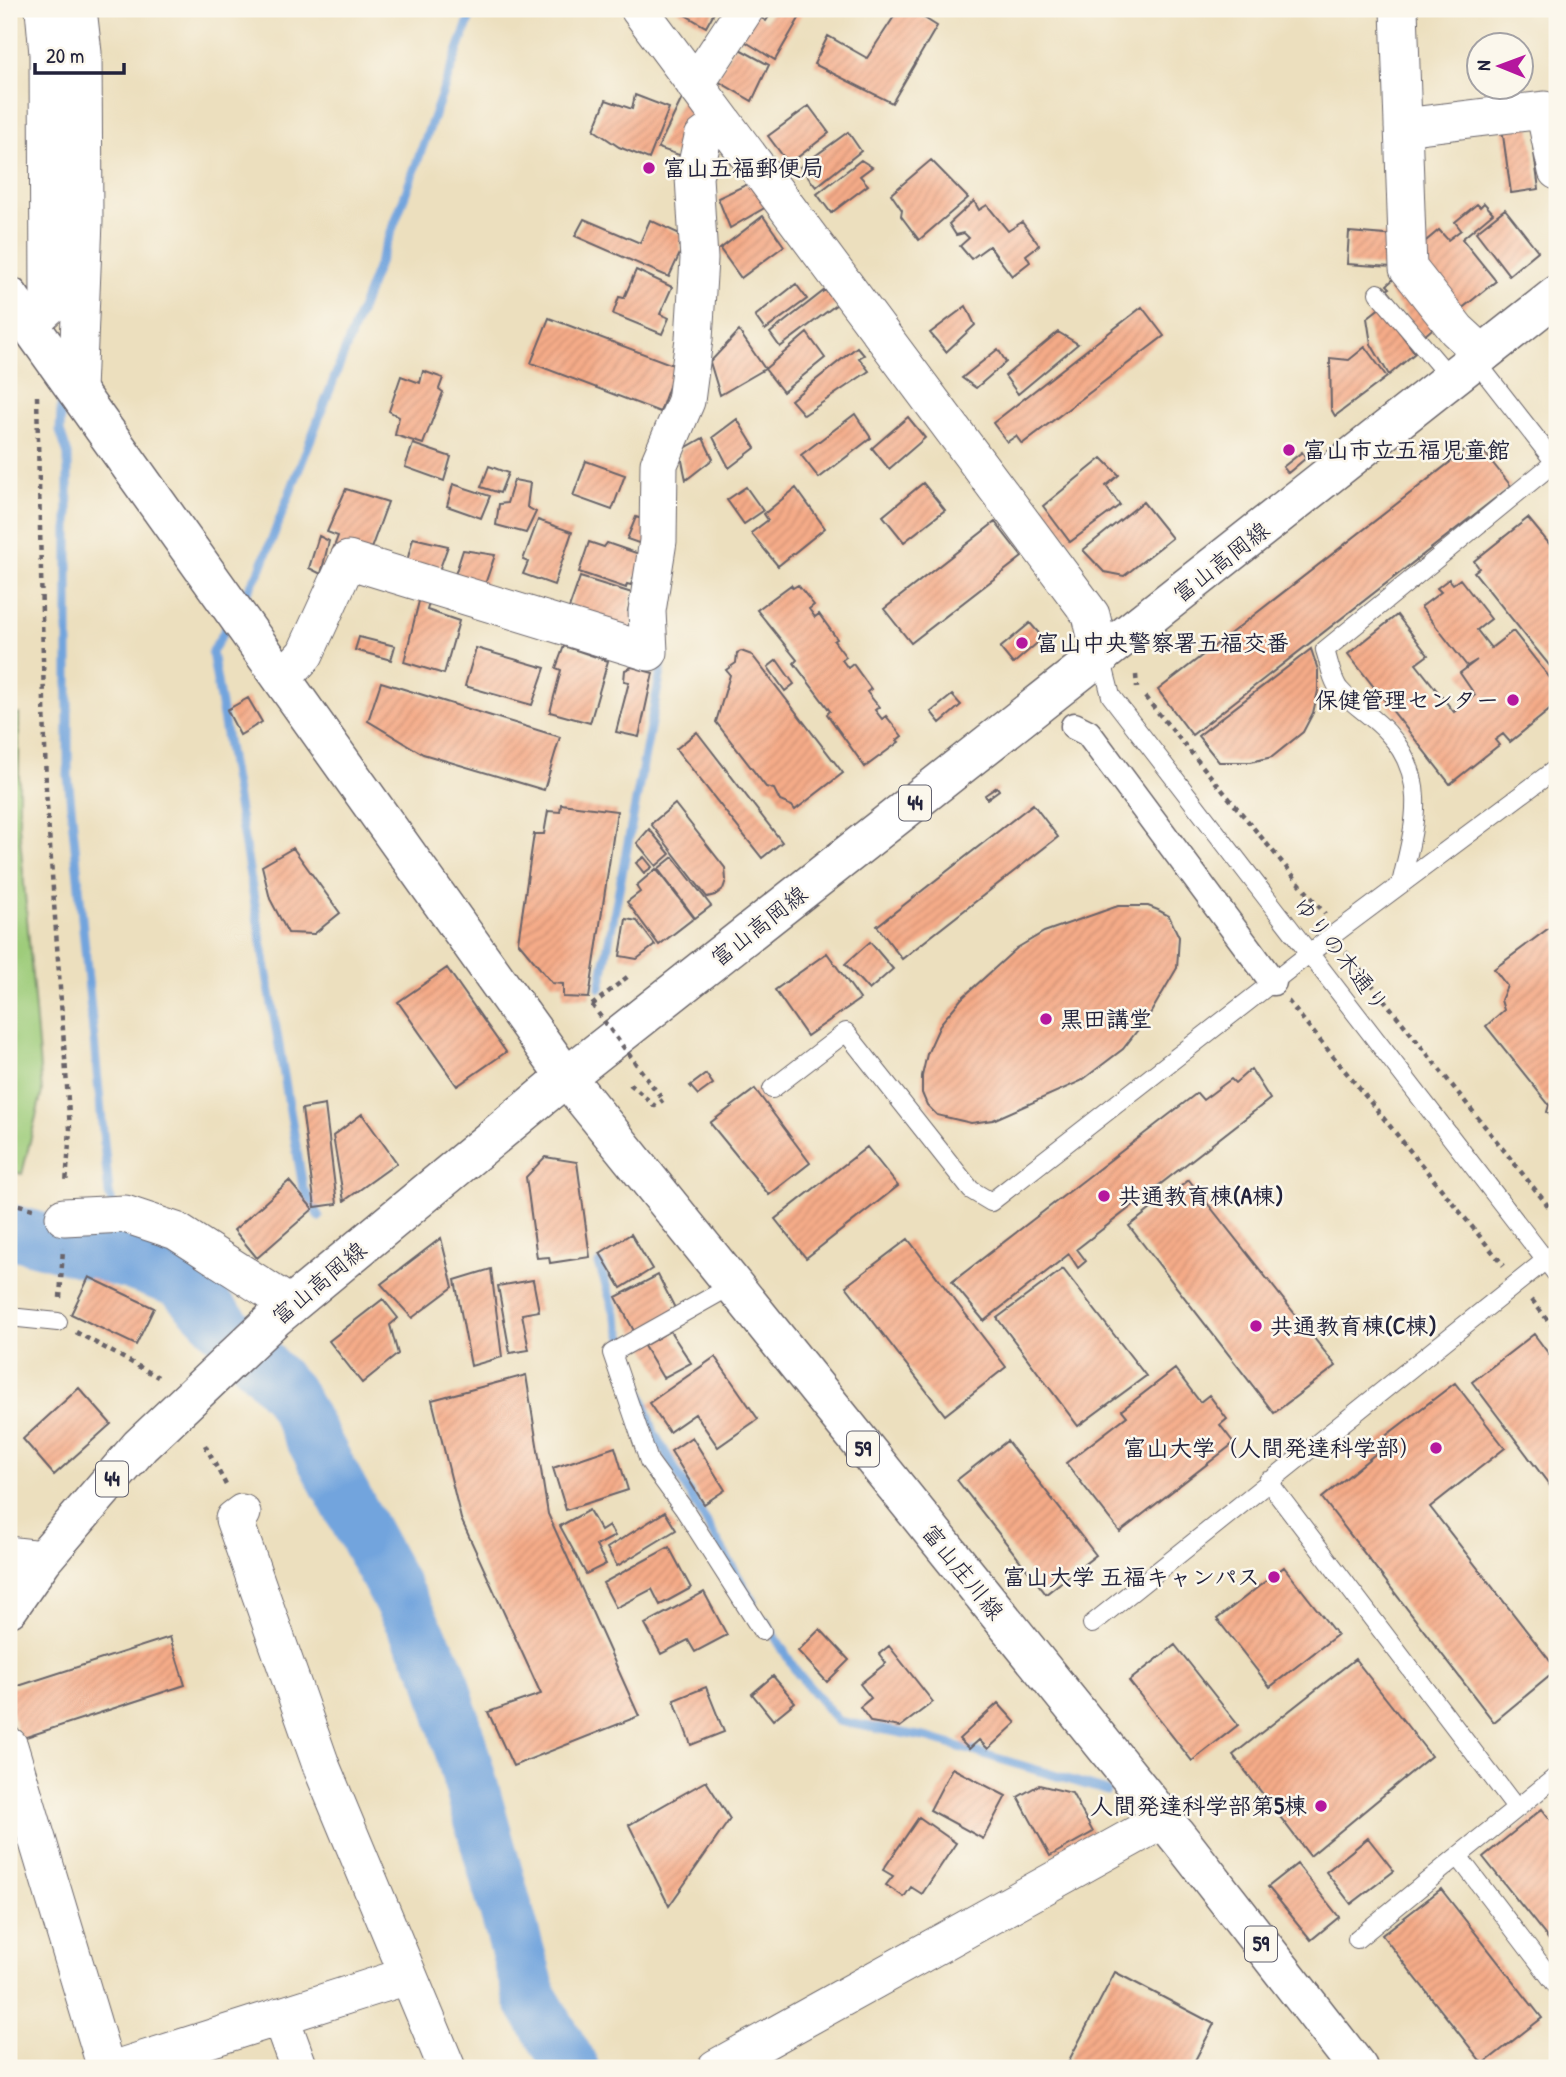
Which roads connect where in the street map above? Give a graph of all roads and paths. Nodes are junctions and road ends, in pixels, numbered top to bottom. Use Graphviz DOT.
graph roads {
  1 [pos="44,9"];
  2 [pos="78,9"];
  3 [pos="639,9"];
  4 [pos="745,9"];
  5 [pos="1399,9"];
  6 [pos="695,85"];
  7 [pos="723,122"];
  8 [pos="1403,127"];
  9 [pos="1557,171"];
  10 [pos="1378,293"];
  11 [pos="1557,295"];
  12 [pos="28,323"];
  13 [pos="1469,364"];
  14 [pos="76,388"];
  15 [pos="37,391"];
  16 [pos="1556,464"];
  17 [pos="1101,657"];
  18 [pos="284,677"];
  19 [pos="1074,726"];
  20 [pos="1557,768"];
  21 [pos="1401,884"];
  22 [pos="1311,953"];
  23 [pos="631,974"];
  24 [pos="1273,982"];
  25 [pos="566,1077"];
  26 [pos="630,1084"];
  27 [pos="772,1089"];
  28 [pos="64,1218"];
  29 [pos="1551,1255"];
  30 [pos="61,1265"];
  31 [pos="1557,1275"];
  32 [pos="1517,1282"];
  33 [pos="731,1286"];
  34 [pos="284,1311"];
  35 [pos="9,1317"];
  36 [pos="58,1322"];
  37 [pos="1557,1332"];
  38 [pos="158,1377"];
  39 [pos="205,1446"];
  40 [pos="1268,1481"];
  41 [pos="242,1513"];
  42 [pos="26,1557"];
  43 [pos="9,1608"];
  44 [pos="1092,1624"];
  45 [pos="762,1631"];
  46 [pos="9,1746"];
  47 [pos="1557,1776"];
  48 [pos="1516,1808"];
  49 [pos="1163,1820"];
  50 [pos="1458,1856"];
  51 [pos="1357,1939"];
  52 [pos="407,1976"];
  53 [pos="1557,1986"];
  54 [pos="280,2016"];
  55 [pos="106,2068"];
  56 [pos="118,2068"];
  57 [pos="299,2068"];
  58 [pos="447,2068"];
  59 [pos="716,2068"];
  60 [pos="1358,2068"];
  1 -- 12 [label="street"];
  2 -- 14 [label="street"];
  3 -- 6 [label="street"];
  4 -- 6 [label="street"];
  5 -- 8 [label="street"];
  6 -- 7 [label="street"];
  7 -- 17 [label="street"];
  7 -- 18 [label="street"];
  8 -- 9 [label="street"];
  8 -- 13 [label="street"];
  10 -- 13 [label="lane"];
  11 -- 13 [label="main road, 富山高岡線 / 44"];
  12 -- 14 [label="main road, 富山庄川線"];
  13 -- 16 [label="lane"];
  13 -- 17 [label="main road, 富山高岡線 / 44"];
  14 -- 18 [label="main road, 富山庄川線"];
  15 -- 28 [label="path"];
  16 -- 21 [label="lane"];
  17 -- 22 [label="lane, ゆりの木通り"];
  17 -- 25 [label="main road, 富山高岡線 / 44"];
  18 -- 25 [label="main road, 富山庄川線"];
  19 -- 24 [label="street"];
  20 -- 21 [label="lane"];
  21 -- 22 [label="lane"];
  22 -- 24 [label="lane"];
  22 -- 29 [label="lane, ゆりの木通り"];
  23 -- 26 [label="path, bridge"];
  24 -- 27 [label="lane"];
  24 -- 32 [label="path"];
  25 -- 33 [label="main road, 富山庄川線 / 59"];
  25 -- 34 [label="main road, 富山高岡線 / 44"];
  28 -- 34 [label="street"];
  29 -- 31 [label="lane, ゆりの木通り"];
  29 -- 32 [label="lane"];
  30 -- 36 [label="path"];
  32 -- 37 [label="path"];
  32 -- 40 [label="lane"];
  33 -- 45 [label="lane"];
  33 -- 49 [label="main road, 富山庄川線 / 59"];
  34 -- 42 [label="main road, 富山高岡線 / 44"];
  35 -- 36 [label="lane"];
  36 -- 38 [label="path"];
  39 -- 41 [label="path"];
  40 -- 44 [label="lane"];
  40 -- 48 [label="lane"];
  41 -- 52 [label="street"];
  42 -- 43 [label="main road, 富山高岡線 / 44"];
  46 -- 55 [label="street"];
  47 -- 48 [label="lane"];
  48 -- 50 [label="lane"];
  49 -- 59 [label="street"];
  49 -- 60 [label="main road, 富山庄川線 / 59"];
  50 -- 51 [label="lane"];
  50 -- 53 [label="lane"];
  52 -- 54 [label="street"];
  52 -- 58 [label="street"];
  54 -- 56 [label="street"];
  54 -- 57 [label="street"];
}
